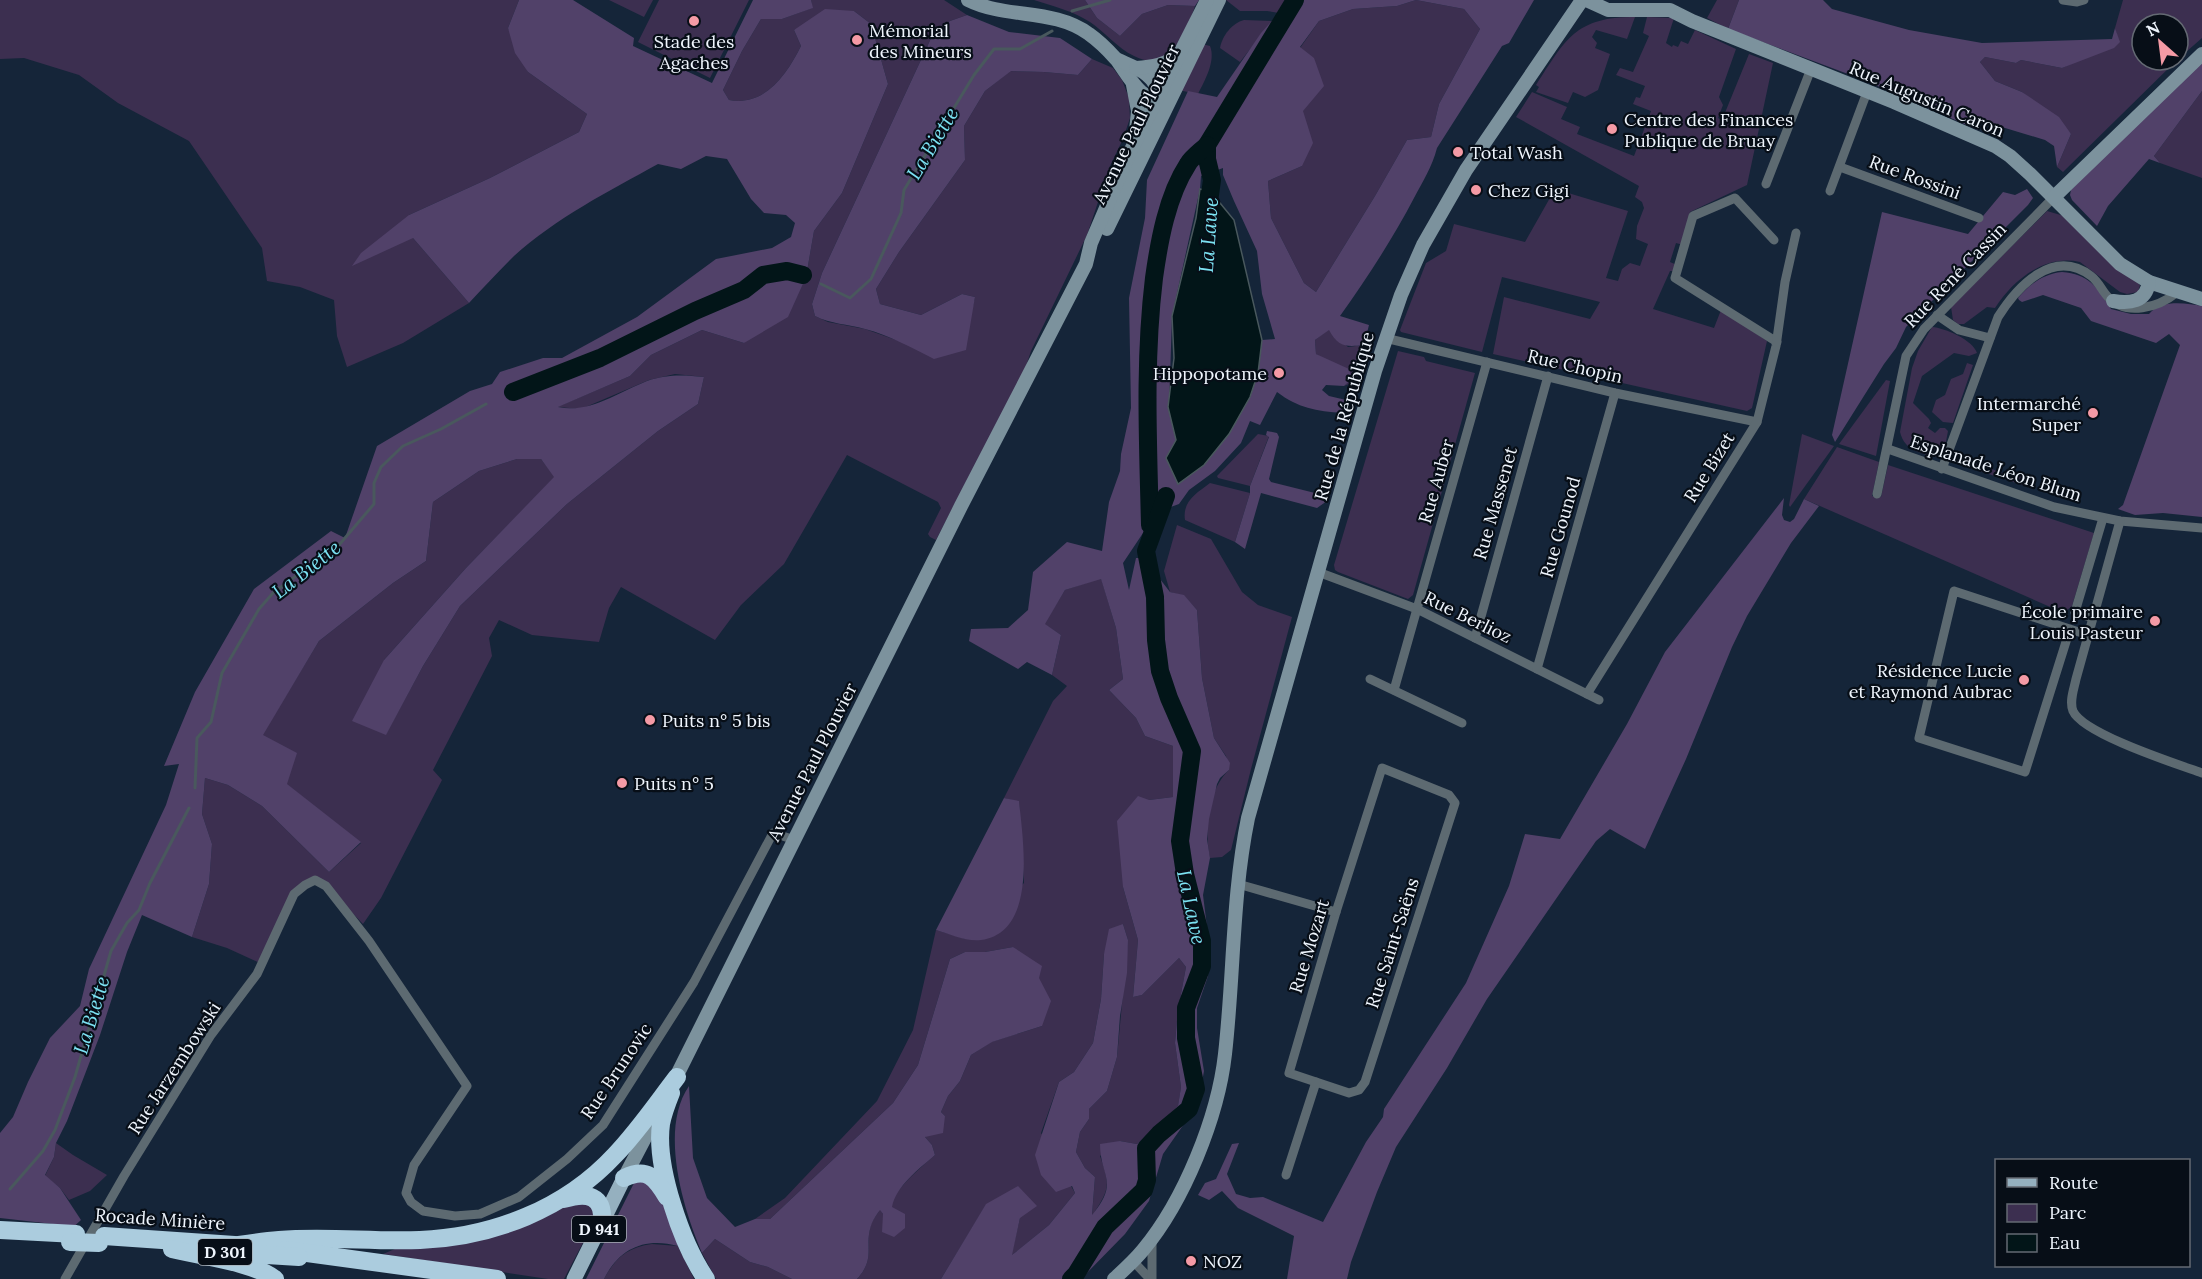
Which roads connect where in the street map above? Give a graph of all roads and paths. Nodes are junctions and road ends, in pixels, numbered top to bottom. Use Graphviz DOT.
graph roads {
  1 [pos="968,0"];
  2 [pos="1208,0"];
  3 [pos="1219,0"];
  4 [pos="1584,0"];
  5 [pos="1656,0"];
  6 [pos="2062,0"];
  7 [pos="2084,0"];
  8 [pos="1637,4"];
  9 [pos="1670,10"];
  10 [pos="1180,52"];
  11 [pos="2202,54"];
  12 [pos="1811,69"];
  13 [pos="1134,74"];
  14 [pos="1175,88"];
  15 [pos="1867,92"];
  16 [pos="1159,97"];
  17 [pos="1130,152"];
  18 [pos="1840,167"];
  19 [pos="1134,173"];
  20 [pos="1766,184"];
  21 [pos="1830,191"];
  22 [pos="2054,197"];
  23 [pos="1979,218"];
  24 [pos="1796,233"];
  25 [pos="1774,240"];
  26 [pos="1086,264"];
  27 [pos="2149,282"];
  28 [pos="2176,292"];
  29 [pos="2202,299"];
  30 [pos="2113,301"];
  31 [pos="1937,315"];
  32 [pos="1385,338"];
  33 [pos="1990,338"];
  34 [pos="1777,342"];
  35 [pos="1486,362"];
  36 [pos="1548,376"];
  37 [pos="1615,393"];
  38 [pos="1758,422"];
  39 [pos="1888,449"];
  40 [pos="1942,469"];
  41 [pos="1877,494"];
  42 [pos="2103,518"];
  43 [pos="2120,521"];
  44 [pos="2202,528"];
  45 [pos="1318,572"];
  46 [pos="1418,609"];
  47 [pos="2092,618"];
  48 [pos="2070,629"];
  49 [pos="2088,635"];
  50 [pos="1475,638"];
  51 [pos="1537,669"];
  52 [pos="1370,679"];
  53 [pos="1394,690"];
  54 [pos="1587,694"];
  55 [pos="1599,700"];
  56 [pos="1462,723"];
  57 [pos="1382,768"];
  58 [pos="2202,773"];
  59 [pos="795,840"];
  60 [pos="315,880"];
  61 [pos="1238,884"];
  62 [pos="1336,912"];
  63 [pos="677,1077"];
  64 [pos="1316,1082"];
  65 [pos="1349,1093"];
  66 [pos="1286,1174"];
  67 [pos="624,1178"];
  68 [pos="561,1199"];
  69 [pos="674,1209"];
  70 [pos="602,1222"];
  71 [pos="0,1230"];
  72 [pos="0,1238"];
  73 [pos="73,1238"];
  74 [pos="1152,1239"];
  75 [pos="101,1240"];
  76 [pos="239,1245"];
  77 [pos="164,1247"];
  78 [pos="351,1260"];
  79 [pos="1133,1261"];
  80 [pos="65,1279"];
  81 [pos="274,1279"];
  82 [pos="497,1279"];
  83 [pos="574,1279"];
  84 [pos="706,1279"];
  85 [pos="1114,1279"];
  86 [pos="1151,1279"];
  1 -- 13 [label="main road"];
  2 -- 10 [label="main road, Avenue Paul Plouvier"];
  3 -- 14 [label="main road, Avenue Paul Plouvier"];
  4 -- 8 [label="main road, Rue Augustin Caron"];
  4 -- 32 [label="main road, Rue de la République"];
  5 -- 9 [label="main road, Rue Augustin Caron"];
  6 -- 7 [label="street"];
  8 -- 9 [label="main road, Rue Augustin Caron"];
  9 -- 12 [label="main road, Rue Augustin Caron"];
  10 -- 13 [label="main road"];
  10 -- 16 [label="main road, Avenue Paul Plouvier"];
  11 -- 22 [label="main road"];
  12 -- 15 [label="main road, Rue Augustin Caron"];
  12 -- 20 [label="street"];
  13 -- 16 [label="main road"];
  13 -- 17 [label="main road"];
  14 -- 16 [label="main road"];
  14 -- 19 [label="main road, Avenue Paul Plouvier"];
  15 -- 18 [label="street"];
  15 -- 22 [label="main road, Rue Augustin Caron"];
  16 -- 17 [label="main road, Avenue Paul Plouvier"];
  16 -- 19 [label="main road"];
  17 -- 26 [label="main road, Avenue Paul Plouvier"];
  18 -- 21 [label="street"];
  18 -- 23 [label="street, Rue Rossini"];
  19 -- 26 [label="main road, Avenue Paul Plouvier"];
  22 -- 27 [label="main road, Rue Augustin Caron"];
  22 -- 31 [label="street, Rue René Cassin"];
  24 -- 34 [label="street, Rue Bizet"];
  25 -- 34 [label="street"];
  26 -- 59 [label="main road, Avenue Paul Plouvier"];
  27 -- 28 [label="main road, Rue Augustin Caron"];
  27 -- 30 [label="main road"];
  28 -- 29 [label="main road, Rue Augustin Caron"];
  28 -- 30 [label="street"];
  30 -- 33 [label="street"];
  31 -- 33 [label="street"];
  31 -- 39 [label="street, Rue René Cassin"];
  32 -- 35 [label="street, Rue Chopin"];
  32 -- 45 [label="main road, Rue de la République"];
  33 -- 40 [label="street"];
  34 -- 38 [label="street, Rue Bizet"];
  35 -- 36 [label="street, Rue Chopin"];
  35 -- 46 [label="street, Rue Auber"];
  36 -- 37 [label="street, Rue Chopin"];
  36 -- 50 [label="street, Rue Massenet"];
  37 -- 38 [label="street, Rue Chopin"];
  37 -- 51 [label="street, Rue Gounod"];
  38 -- 54 [label="street, Rue Bizet"];
  39 -- 40 [label="street, Esplanade Léon Blum"];
  39 -- 41 [label="street, Rue René Cassin"];
  40 -- 42 [label="street, Esplanade Léon Blum"];
  42 -- 43 [label="street, Esplanade Léon Blum"];
  42 -- 47 [label="street"];
  43 -- 44 [label="street, Esplanade Léon Blum"];
  43 -- 47 [label="street"];
  45 -- 46 [label="street, Rue Berlioz"];
  45 -- 61 [label="main road, Rue de la République"];
  46 -- 50 [label="street, Rue Berlioz"];
  46 -- 53 [label="street, Rue Auber"];
  47 -- 49 [label="street"];
  48 -- 48 [label="street"];
  48 -- 49 [label="street"];
  49 -- 58 [label="street"];
  50 -- 51 [label="street, Rue Berlioz"];
  51 -- 54 [label="street, Rue Berlioz"];
  52 -- 53 [label="street"];
  53 -- 56 [label="street"];
  54 -- 55 [label="street, Rue Berlioz"];
  57 -- 62 [label="street, Rue Mozart"];
  57 -- 65 [label="street, Rue Saint-Saëns"];
  59 -- 60 [label="street, Rue Brunovic"];
  59 -- 63 [label="main road, Avenue Paul Plouvier"];
  60 -- 80 [label="street, Rue Jarzembowski"];
  61 -- 62 [label="street"];
  61 -- 74 [label="main road, Rue de la République"];
  62 -- 64 [label="street, Rue Mozart"];
  63 -- 67 [label="main road, Avenue Paul Plouvier"];
  63 -- 68 [label="highway"];
  63 -- 69 [label="highway"];
  64 -- 65 [label="street, Rue Mozart"];
  64 -- 66 [label="street"];
  67 -- 69 [label="highway"];
  67 -- 70 [label="main road, Avenue Paul Plouvier / D 941"];
  68 -- 70 [label="highway"];
  68 -- 76 [label="highway"];
  69 -- 84 [label="highway"];
  70 -- 83 [label="main road, Avenue Paul Plouvier / D 941"];
  71 -- 73 [label="highway, Rocade Minière / D 301"];
  72 -- 73 [label="highway, Rocade Minière / D 301"];
  73 -- 75 [label="highway, Rocade Minière / D 301, bridge"];
  74 -- 79 [label="main road, Rue de la République"];
  74 -- 86 [label="street"];
  75 -- 76 [label="highway, Rocade Minière / D 301"];
  75 -- 77 [label="highway, Rocade Minière / D 301"];
  76 -- 78 [label="highway, Rocade Minière / D 301"];
  77 -- 78 [label="highway, Rocade Minière / D 301"];
  77 -- 81 [label="highway"];
  78 -- 82 [label="highway, Rocade Minière / D 301"];
  79 -- 85 [label="main road, Rue de la République"];
  79 -- 86 [label="street"];
}
